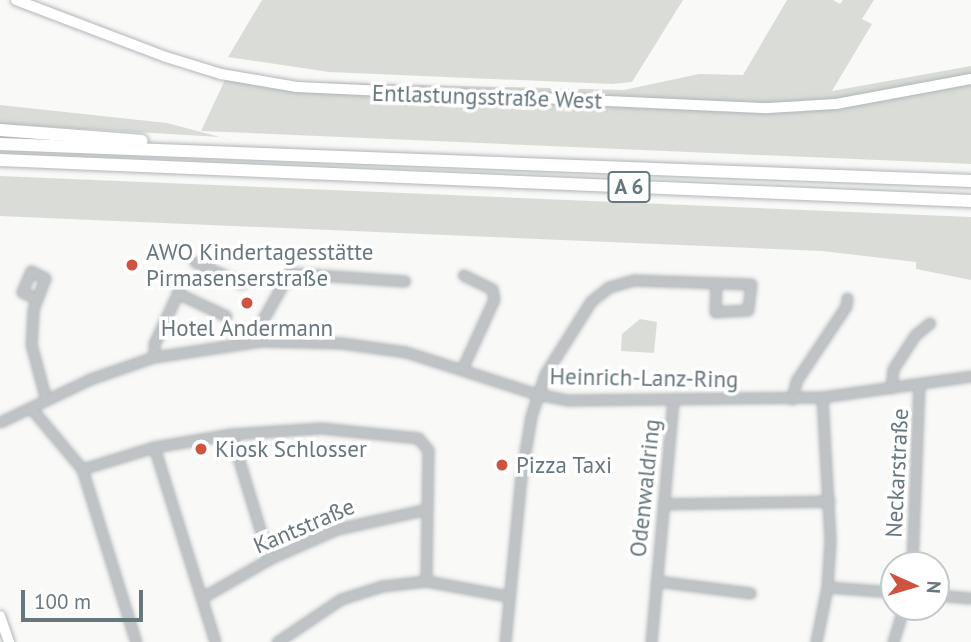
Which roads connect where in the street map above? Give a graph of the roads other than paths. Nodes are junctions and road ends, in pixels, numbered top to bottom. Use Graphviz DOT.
graph roads {
  1 [pos="16,0"];
  2 [pos="971,79"];
  3 [pos="0,130"];
  4 [pos="0,144"];
  5 [pos="190,150"];
  6 [pos="0,160"];
  7 [pos="971,181"];
  8 [pos="971,201"];
  9 [pos="195,262"];
  10 [pos="463,275"];
  11 [pos="405,281"];
  12 [pos="716,283"];
  13 [pos="241,284"];
  14 [pos="847,298"];
  15 [pos="36,299"];
  16 [pos="226,316"];
  17 [pos="930,323"];
  18 [pos="261,341"];
  19 [pos="154,357"];
  20 [pos="462,369"];
  21 [pos="971,376"];
  22 [pos="919,384"];
  23 [pos="891,388"];
  24 [pos="537,394"];
  25 [pos="822,397"];
  26 [pos="792,399"];
  27 [pos="46,400"];
  28 [pos="673,400"];
  29 [pos="31,408"];
  30 [pos="0,422"];
  31 [pos="232,434"];
  32 [pos="154,447"];
  33 [pos="82,469"];
  34 [pos="829,501"];
  35 [pos="663,504"];
  36 [pos="427,509"];
  37 [pos="913,551"];
  38 [pos="269,559"];
  39 [pos="426,581"];
  40 [pos="656,581"];
  41 [pos="827,587"];
  42 [pos="880,591"];
  43 [pos="750,593"];
  44 [pos="508,596"];
  45 [pos="950,596"];
  46 [pos="203,597"];
  47 [pos="971,598"];
  48 [pos="0,616"];
  49 [pos="900,621"];
  50 [pos="9,642"];
  51 [pos="136,642"];
  52 [pos="215,642"];
  53 [pos="277,642"];
  54 [pos="505,642"];
  55 [pos="651,642"];
  56 [pos="816,642"];
  57 [pos="893,642"];
  1 -- 2 [label="main road, Entlastungsstraße West"];
  3 -- 5 [label="highway"];
  4 -- 5 [label="highway, A 6"];
  5 -- 7 [label="highway, A 6"];
  6 -- 8 [label="highway, A 6"];
  9 -- 13 [label="street"];
  10 -- 20 [label="street"];
  11 -- 18 [label="street"];
  12 -- 12 [label="street"];
  12 -- 24 [label="street"];
  14 -- 26 [label="street"];
  15 -- 27 [label="street"];
  16 -- 19 [label="street"];
  17 -- 23 [label="street"];
  18 -- 19 [label="street, Heinrich-Lanz-Ring"];
  18 -- 20 [label="street, Heinrich-Lanz-Ring"];
  19 -- 27 [label="street, Heinrich-Lanz-Ring"];
  20 -- 24 [label="street, Heinrich-Lanz-Ring"];
  21 -- 22 [label="street, Heinrich-Lanz-Ring"];
  22 -- 23 [label="street, Heinrich-Lanz-Ring"];
  22 -- 37 [label="street, Neckarstraße"];
  23 -- 25 [label="street, Heinrich-Lanz-Ring"];
  24 -- 28 [label="street, Heinrich-Lanz-Ring"];
  24 -- 44 [label="street"];
  25 -- 26 [label="street, Heinrich-Lanz-Ring"];
  25 -- 34 [label="street"];
  26 -- 28 [label="street, Heinrich-Lanz-Ring"];
  27 -- 29 [label="street, Heinrich-Lanz-Ring"];
  28 -- 35 [label="street, Odenwaldring"];
  29 -- 30 [label="street, Heinrich-Lanz-Ring"];
  29 -- 33 [label="street"];
  31 -- 32 [label="street"];
  31 -- 36 [label="street"];
  31 -- 38 [label="street"];
  32 -- 33 [label="street"];
  32 -- 46 [label="street"];
  33 -- 51 [label="street"];
  34 -- 35 [label="street"];
  34 -- 41 [label="street"];
  35 -- 40 [label="street, Odenwaldring"];
  36 -- 38 [label="street, Kantstraße"];
  36 -- 39 [label="street"];
  38 -- 46 [label="street, Kantstraße"];
  39 -- 44 [label="street"];
  39 -- 53 [label="street"];
  40 -- 43 [label="street, Odenwaldring"];
  40 -- 55 [label="street, Odenwaldring"];
  41 -- 42 [label="street"];
  41 -- 56 [label="street"];
  44 -- 54 [label="street"];
  45 -- 47 [label="street"];
  46 -- 52 [label="street"];
  48 -- 50 [label="main road"];
  49 -- 57 [label="street"];
}
